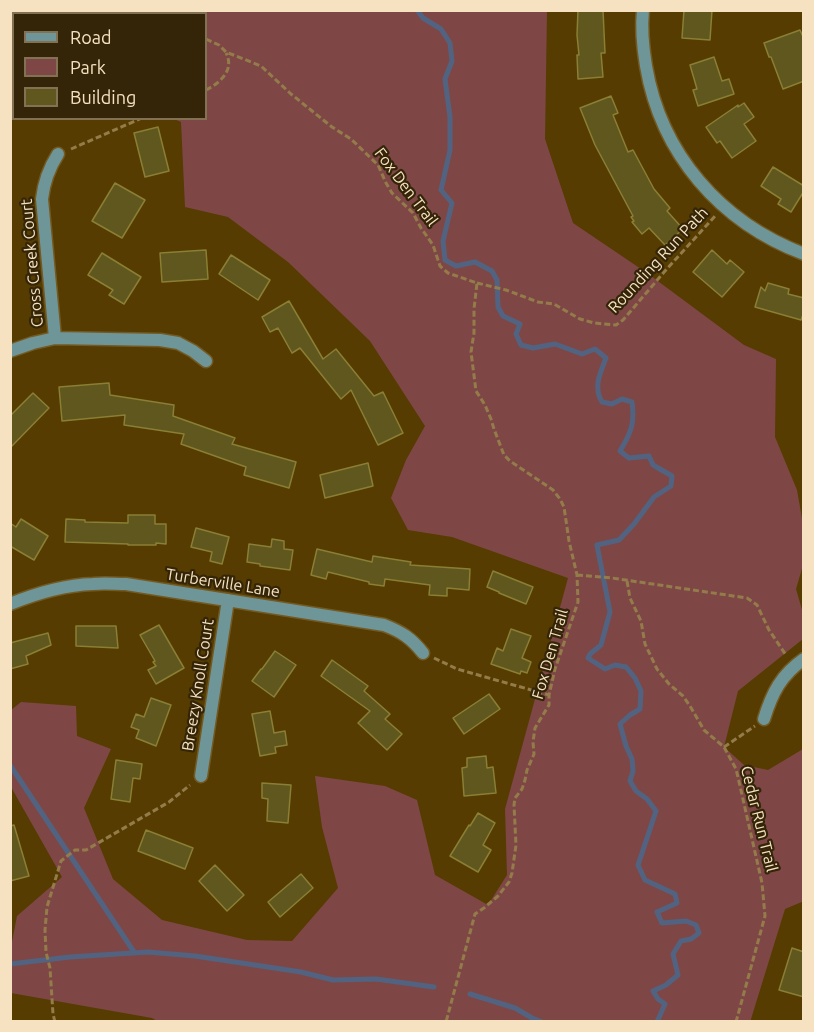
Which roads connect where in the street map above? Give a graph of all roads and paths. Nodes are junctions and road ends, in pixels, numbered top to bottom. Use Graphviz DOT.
graph roads {
  1 [pos="643,10"];
  2 [pos="207,39"];
  3 [pos="226,52"];
  4 [pos="207,90"];
  5 [pos="137,120"];
  6 [pos="58,154"];
  7 [pos="724,206"];
  8 [pos="804,254"];
  9 [pos="477,284"];
  10 [pos="55,338"];
  11 [pos="10,351"];
  12 [pos="206,361"];
  13 [pos="578,575"];
  14 [pos="627,581"];
  15 [pos="228,600"];
  16 [pos="10,604"];
  17 [pos="423,653"];
  18 [pos="798,662"];
  19 [pos="549,695"];
  20 [pos="764,720"];
  21 [pos="724,747"];
  22 [pos="201,776"];
  23 [pos="55,1022"];
  24 [pos="446,1022"];
  25 [pos="736,1022"];
  1 -- 7 [label="street"];
  2 -- 3 [label="path, Fox Den Trail"];
  3 -- 4 [label="path"];
  3 -- 9 [label="path, Fox Den Trail"];
  5 -- 6 [label="path"];
  6 -- 10 [label="street, Cross Creek Court"];
  7 -- 8 [label="street"];
  7 -- 9 [label="path, Rounding Run Path"];
  9 -- 13 [label="path, Fox Den Trail"];
  10 -- 11 [label="street"];
  10 -- 12 [label="street"];
  13 -- 14 [label="path"];
  13 -- 19 [label="path, Fox Den Trail"];
  14 -- 18 [label="path"];
  14 -- 21 [label="path, Cedar Run Trail"];
  15 -- 16 [label="street, Turberville Lane"];
  15 -- 17 [label="street, Turberville Lane"];
  15 -- 22 [label="street, Breezy Knoll Court"];
  17 -- 19 [label="path"];
  18 -- 20 [label="street"];
  19 -- 24 [label="path, Fox Den Trail"];
  20 -- 21 [label="path"];
  21 -- 25 [label="path, Cedar Run Trail"];
  22 -- 23 [label="path"];
}
